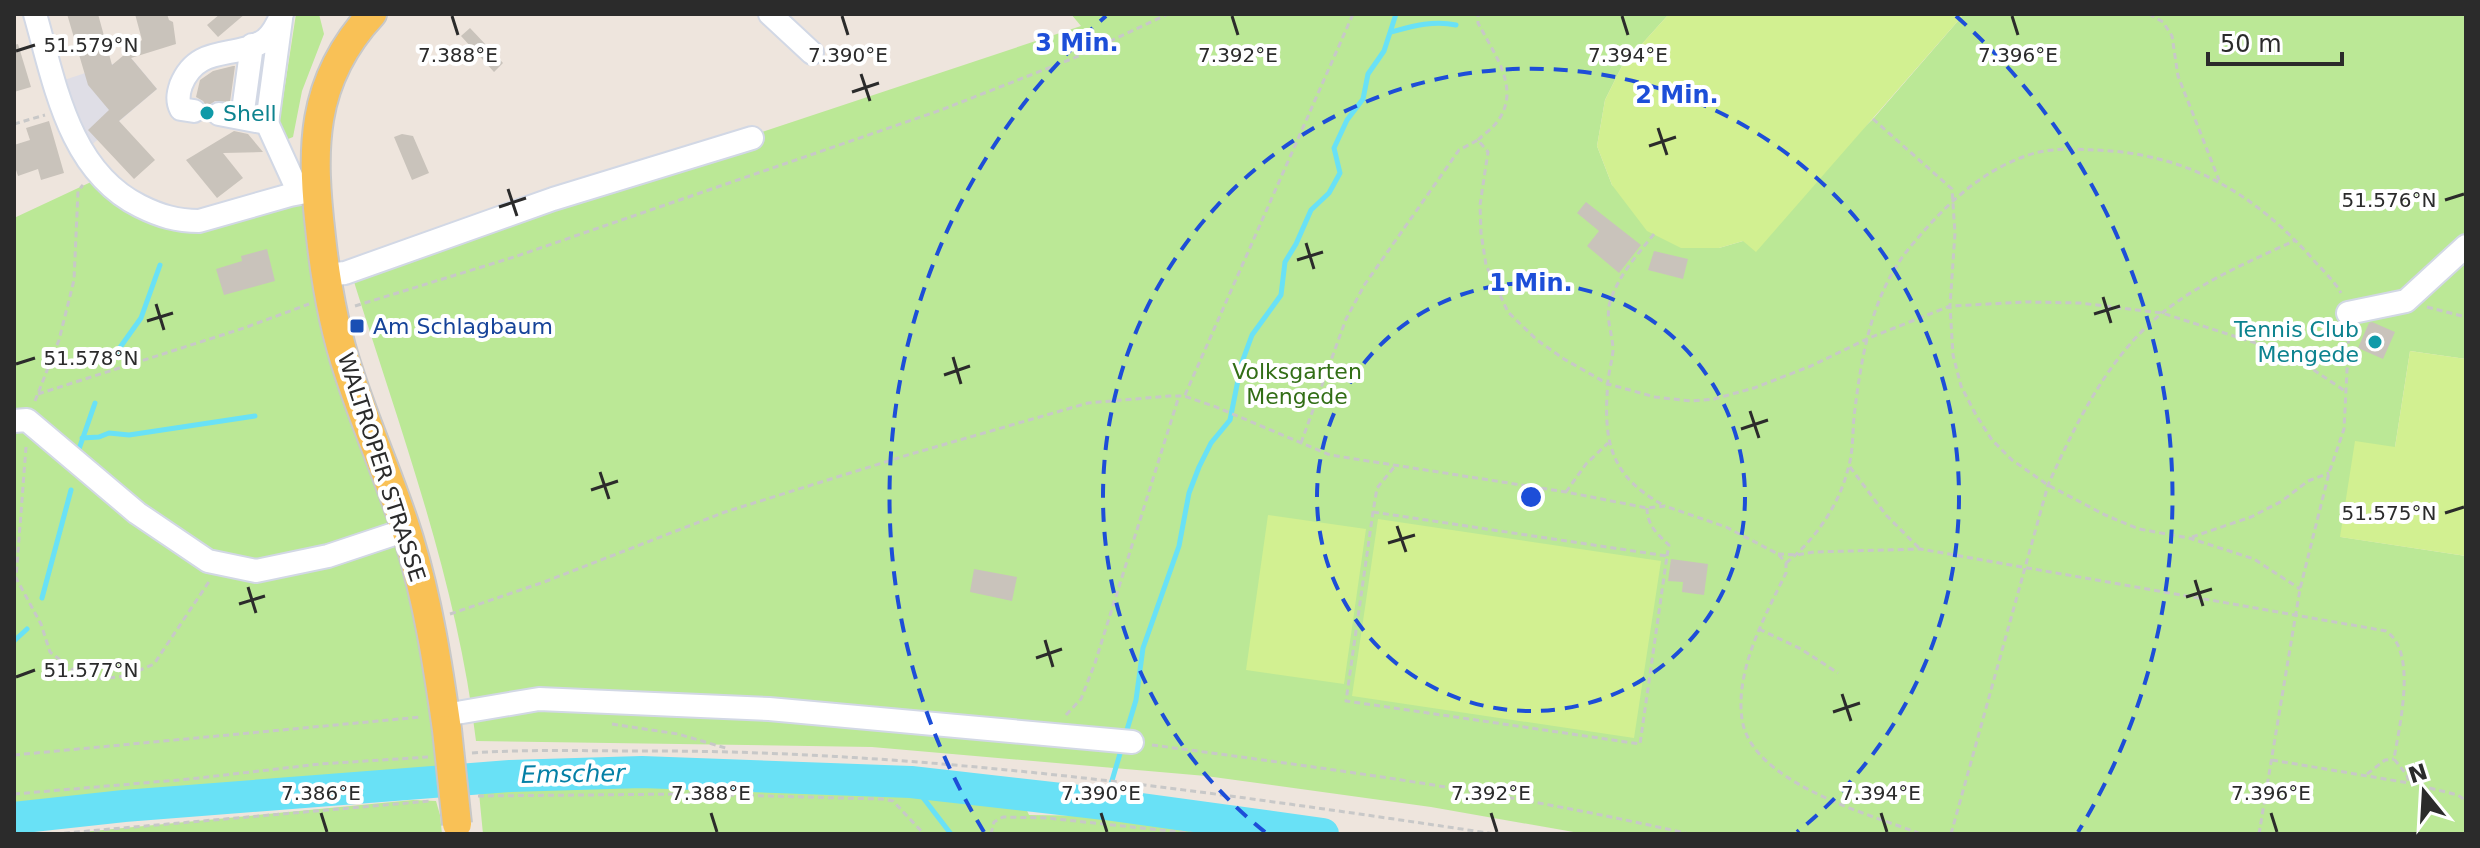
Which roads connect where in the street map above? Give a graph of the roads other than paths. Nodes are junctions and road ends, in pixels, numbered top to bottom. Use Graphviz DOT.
graph roads {
  1 [pos="35,14"];
  2 [pos="770,14"];
  3 [pos="281,16"];
  4 [pos="362,17"];
  5 [pos="258,43"];
  6 [pos="812,53"];
  7 [pos="194,111"];
  8 [pos="219,114"];
  9 [pos="254,120"];
  10 [pos="752,138"];
  11 [pos="307,192"];
  12 [pos="2466,246"];
  13 [pos="325,275"];
  14 [pos="2348,313"];
  15 [pos="21,421"];
  16 [pos="406,530"];
  17 [pos="446,722"];
  18 [pos="1132,742"];
  19 [pos="458,829"];
  1 -- 11 [label="street"];
  2 -- 6 [label="street"];
  3 -- 5 [label="street"];
  3 -- 9 [label="street"];
  4 -- 11 [label="main road, WALTROPER STRASSE"];
  5 -- 7 [label="street"];
  5 -- 9 [label="street"];
  8 -- 9 [label="street"];
  9 -- 11 [label="street"];
  10 -- 13 [label="street"];
  11 -- 13 [label="main road, WALTROPER STRASSE"];
  12 -- 14 [label="street"];
  13 -- 16 [label="main road, WALTROPER STRASSE"];
  15 -- 16 [label="street"];
  16 -- 17 [label="main road, WALTROPER STRASSE"];
  17 -- 18 [label="street"];
  17 -- 19 [label="main road, WALTROPER STRASSE, bridge"];
}
